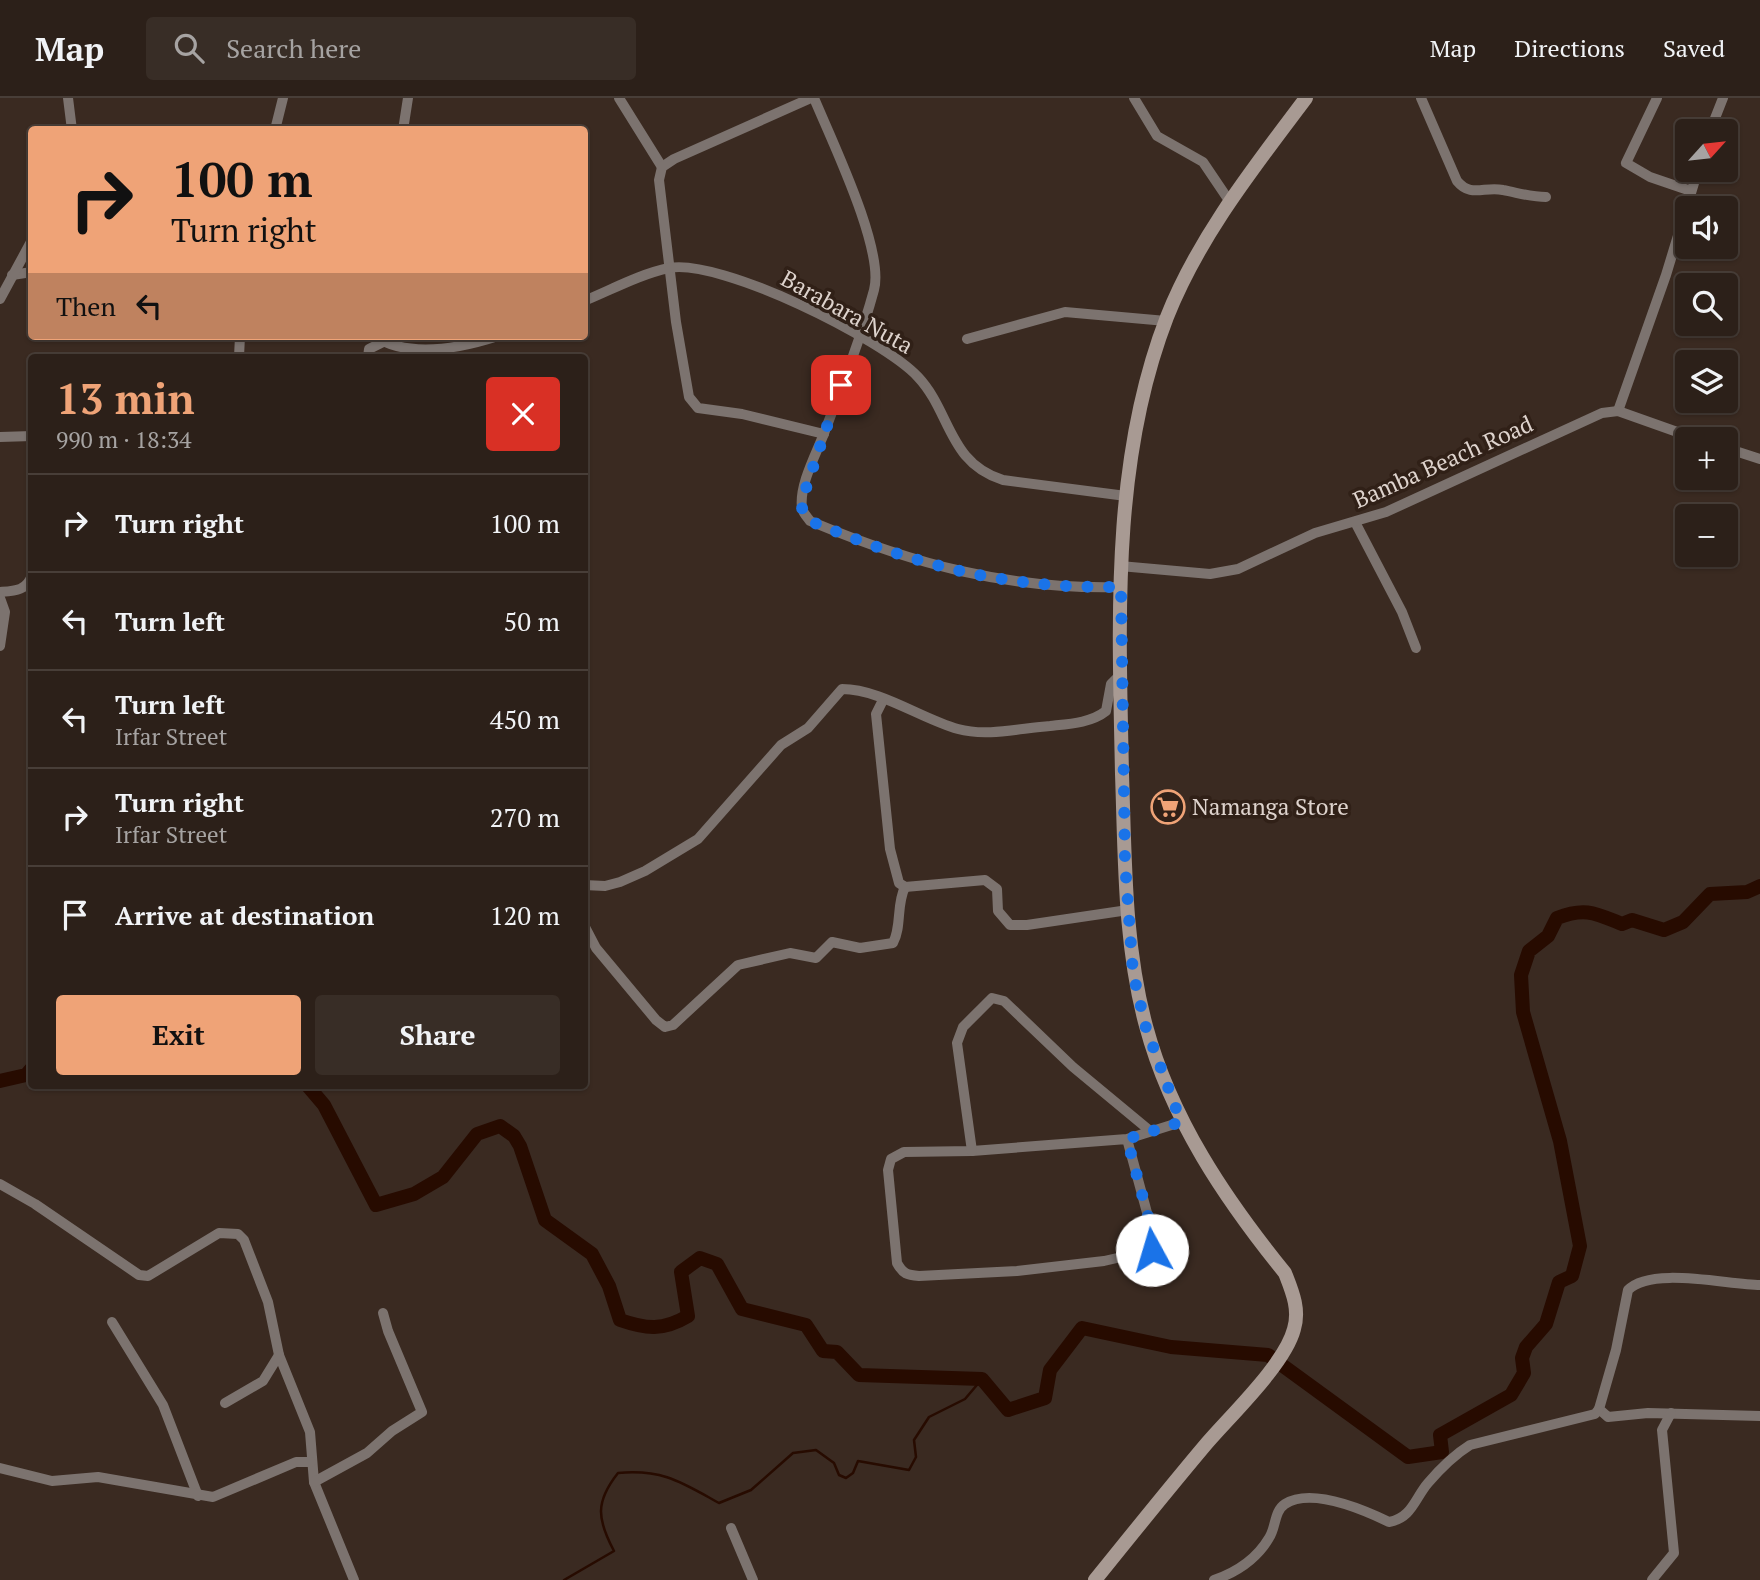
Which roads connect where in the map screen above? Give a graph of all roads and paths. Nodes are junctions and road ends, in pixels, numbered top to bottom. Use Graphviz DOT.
graph roads {
  1 [pos="68,98"];
  2 [pos="75,98"];
  3 [pos="283,98"];
  4 [pos="408,98"];
  5 [pos="619,98"];
  6 [pos="812,98"];
  7 [pos="1134,98"];
  8 [pos="1306,98"];
  9 [pos="1422,98"];
  10 [pos="1657,98"];
  11 [pos="1723,98"];
  12 [pos="69,113"];
  13 [pos="1715,119"];
  14 [pos="71,126"];
  15 [pos="276,126"];
  16 [pos="404,126"];
  17 [pos="662,167"];
  18 [pos="1694,182"];
  19 [pos="1691,191"];
  20 [pos="1546,197"];
  21 [pos="1230,202"];
  22 [pos="28,247"];
  23 [pos="671,268"];
  24 [pos="28,273"];
  25 [pos="12,275"];
  26 [pos="0,299"];
  27 [pos="588,299"];
  28 [pos="1166,321"];
  29 [pos="859,336"];
  30 [pos="387,340"];
  31 [pos="486,340"];
  32 [pos="967,340"];
  33 [pos="1618,411"];
  34 [pos="1675,431"];
  35 [pos="824,434"];
  36 [pos="28,436"];
  37 [pos="0,437"];
  38 [pos="1738,452"];
  39 [pos="1760,459"];
  40 [pos="1126,496"];
  41 [pos="1355,522"];
  42 [pos="1120,566"];
  43 [pos="28,584"];
  44 [pos="1121,587"];
  45 [pos="0,592"];
  46 [pos="0,598"];
  47 [pos="0,646"];
  48 [pos="1416,648"];
  49 [pos="1120,675"];
  50 [pos="883,701"];
  51 [pos="588,885"];
  52 [pos="905,887"];
  53 [pos="1128,909"];
  54 [pos="588,933"];
  55 [pos="1181,1122"];
  56 [pos="1149,1130"];
  57 [pos="1127,1139"];
  58 [pos="972,1151"];
  59 [pos="0,1184"];
  60 [pos="1760,1285"];
  61 [pos="383,1312"];
  62 [pos="112,1322"];
  63 [pos="279,1355"];
  64 [pos="225,1403"];
  65 [pos="1599,1409"];
  66 [pos="1671,1413"];
  67 [pos="1760,1416"];
  68 [pos="311,1462"];
  69 [pos="0,1468"];
  70 [pos="314,1482"];
  71 [pos="198,1496"];
  72 [pos="731,1528"];
  73 [pos="354,1580"];
  74 [pos="753,1580"];
  75 [pos="1095,1580"];
  76 [pos="1214,1580"];
  77 [pos="1653,1580"];
  1 -- 12 [label="street"];
  2 -- 12 [label="street"];
  3 -- 15 [label="street"];
  4 -- 16 [label="street"];
  5 -- 17 [label="street"];
  6 -- 17 [label="street"];
  6 -- 29 [label="street"];
  7 -- 21 [label="street"];
  8 -- 21 [label="main road"];
  9 -- 20 [label="street"];
  10 -- 19 [label="street"];
  11 -- 13 [label="street"];
  12 -- 14 [label="street"];
  17 -- 23 [label="street"];
  18 -- 19 [label="street"];
  19 -- 33 [label="street"];
  21 -- 28 [label="main road"];
  22 -- 25 [label="street"];
  23 -- 27 [label="street, Barabara Nuta"];
  23 -- 29 [label="street, Barabara Nuta"];
  23 -- 35 [label="street"];
  24 -- 25 [label="street"];
  25 -- 26 [label="street"];
  28 -- 32 [label="street"];
  28 -- 40 [label="main road"];
  29 -- 35 [label="street"];
  29 -- 40 [label="street, Barabara Nuta"];
  30 -- 31 [label="street"];
  33 -- 34 [label="street"];
  33 -- 41 [label="street, Bamba Beach Road"];
  35 -- 44 [label="street"];
  36 -- 37 [label="street"];
  38 -- 39 [label="street"];
  40 -- 42 [label="main road"];
  41 -- 42 [label="street, Bamba Beach Road"];
  41 -- 48 [label="street"];
  42 -- 44 [label="main road"];
  43 -- 45 [label="street"];
  44 -- 49 [label="main road"];
  46 -- 47 [label="street"];
  49 -- 50 [label="street"];
  49 -- 53 [label="main road"];
  50 -- 51 [label="street"];
  50 -- 52 [label="street"];
  52 -- 53 [label="street"];
  52 -- 54 [label="street"];
  53 -- 55 [label="main road"];
  55 -- 56 [label="street"];
  55 -- 75 [label="main road"];
  56 -- 57 [label="street"];
  56 -- 58 [label="street"];
  57 -- 58 [label="street"];
  57 -- 58 [label="street"];
  59 -- 63 [label="street"];
  60 -- 65 [label="street"];
  61 -- 70 [label="street"];
  62 -- 71 [label="street"];
  63 -- 64 [label="street"];
  63 -- 68 [label="street"];
  65 -- 66 [label="street"];
  65 -- 76 [label="street"];
  66 -- 67 [label="street"];
  66 -- 77 [label="street"];
  68 -- 70 [label="street"];
  68 -- 71 [label="street"];
  69 -- 71 [label="street"];
  70 -- 73 [label="street"];
  72 -- 74 [label="street"];
}
